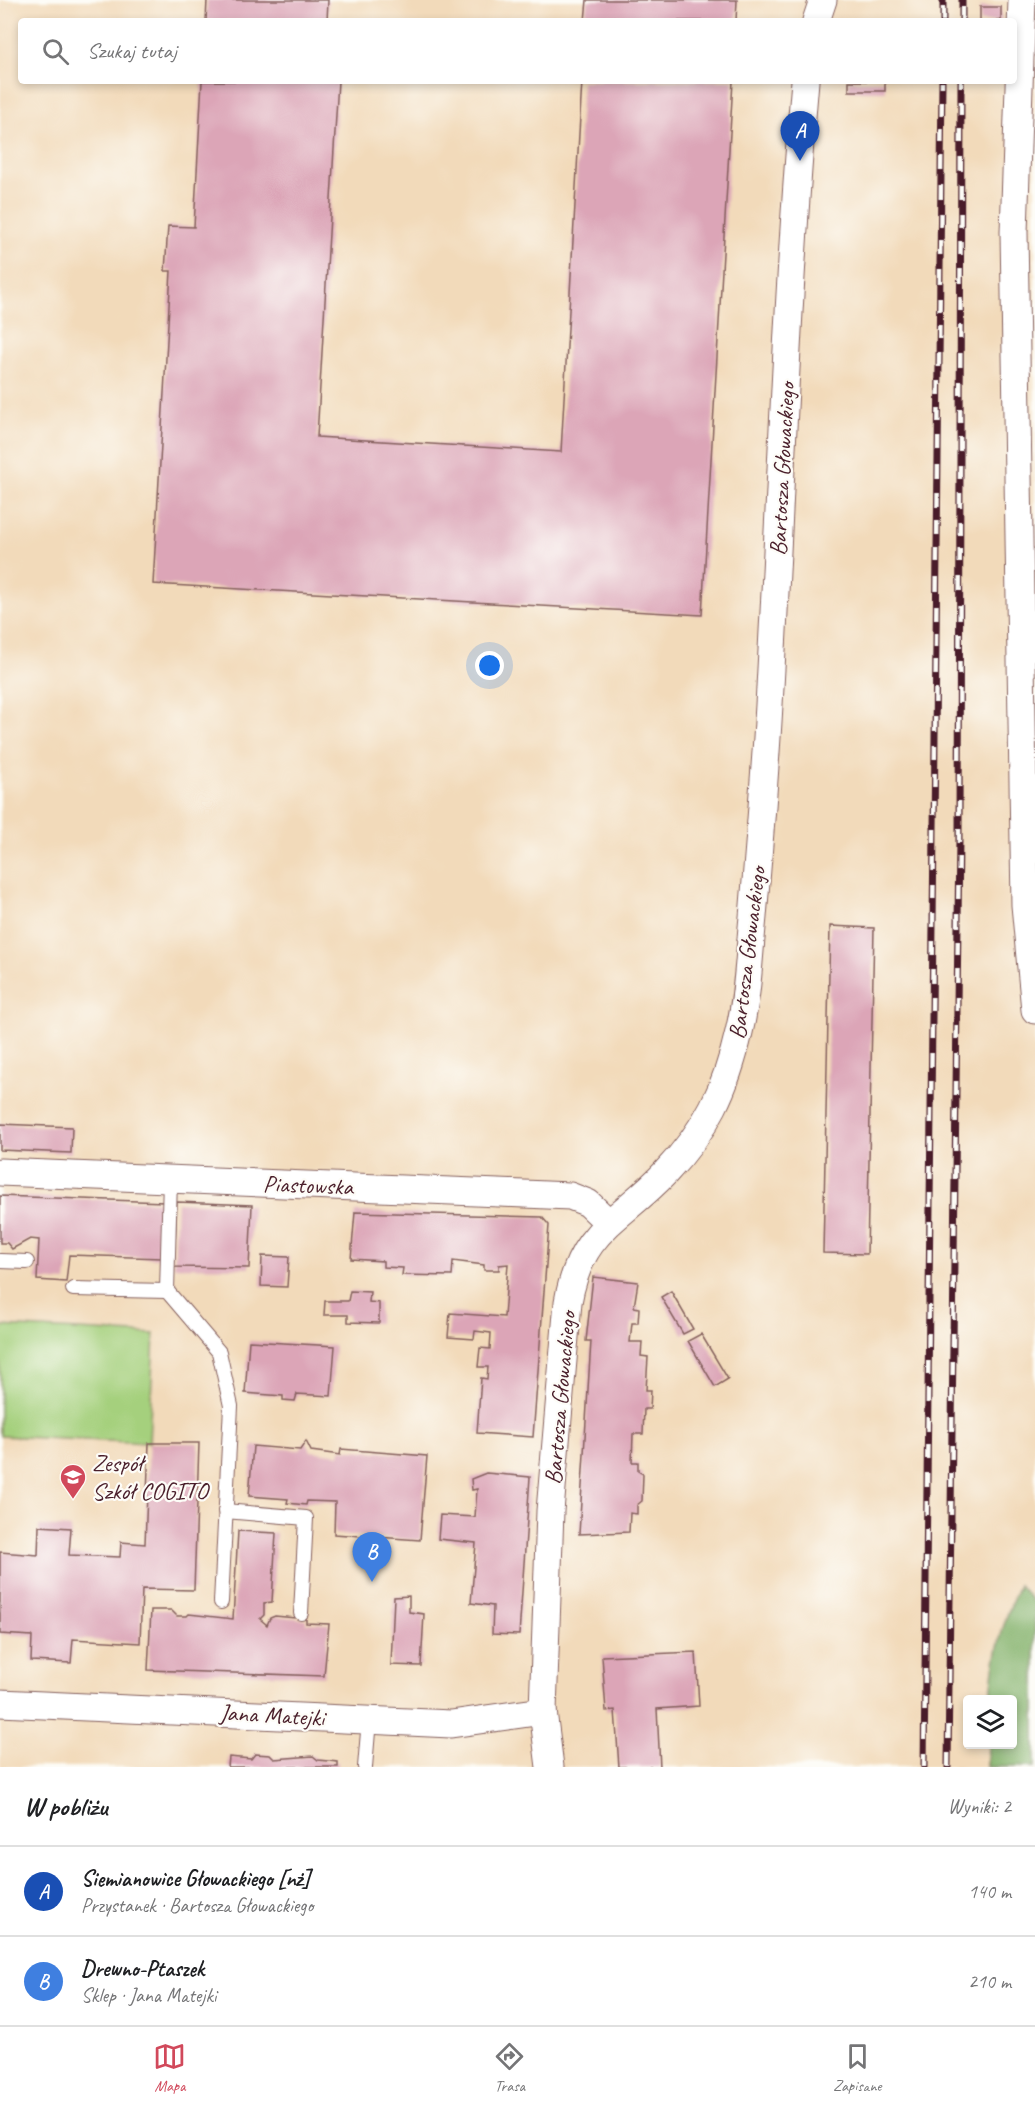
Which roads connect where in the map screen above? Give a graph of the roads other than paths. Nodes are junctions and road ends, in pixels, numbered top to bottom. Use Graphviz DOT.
graph roads {
  1 [pos="823,0"];
  2 [pos="1022,0"];
  3 [pos="817,18"];
  4 [pos="805,84"];
  5 [pos="1035,1010"];
  6 [pos="0,1172"];
  7 [pos="170,1179"];
  8 [pos="608,1222"];
  9 [pos="0,1261"];
  10 [pos="27,1262"];
  11 [pos="73,1289"];
  12 [pos="167,1291"];
  13 [pos="225,1511"];
  14 [pos="221,1602"];
  15 [pos="301,1613"];
  16 [pos="0,1703"];
  17 [pos="543,1711"];
  18 [pos="369,1720"];
  19 [pos="365,1767"];
  20 [pos="550,1767"];
  1 -- 3 [label="street"];
  2 -- 5 [label="street"];
  4 -- 8 [label="street, Bartosza Głowackiego"];
  6 -- 7 [label="street, Piastowska"];
  7 -- 8 [label="street, Piastowska"];
  7 -- 12 [label="lane"];
  8 -- 17 [label="street, Bartosza Głowackiego"];
  9 -- 10 [label="lane"];
  11 -- 12 [label="lane"];
  12 -- 13 [label="lane"];
  13 -- 14 [label="lane"];
  13 -- 15 [label="lane"];
  16 -- 18 [label="street, Jana Matejki"];
  17 -- 18 [label="street, Jana Matejki"];
  17 -- 20 [label="street, Bartosza Głowackiego"];
  18 -- 19 [label="lane"];
}
